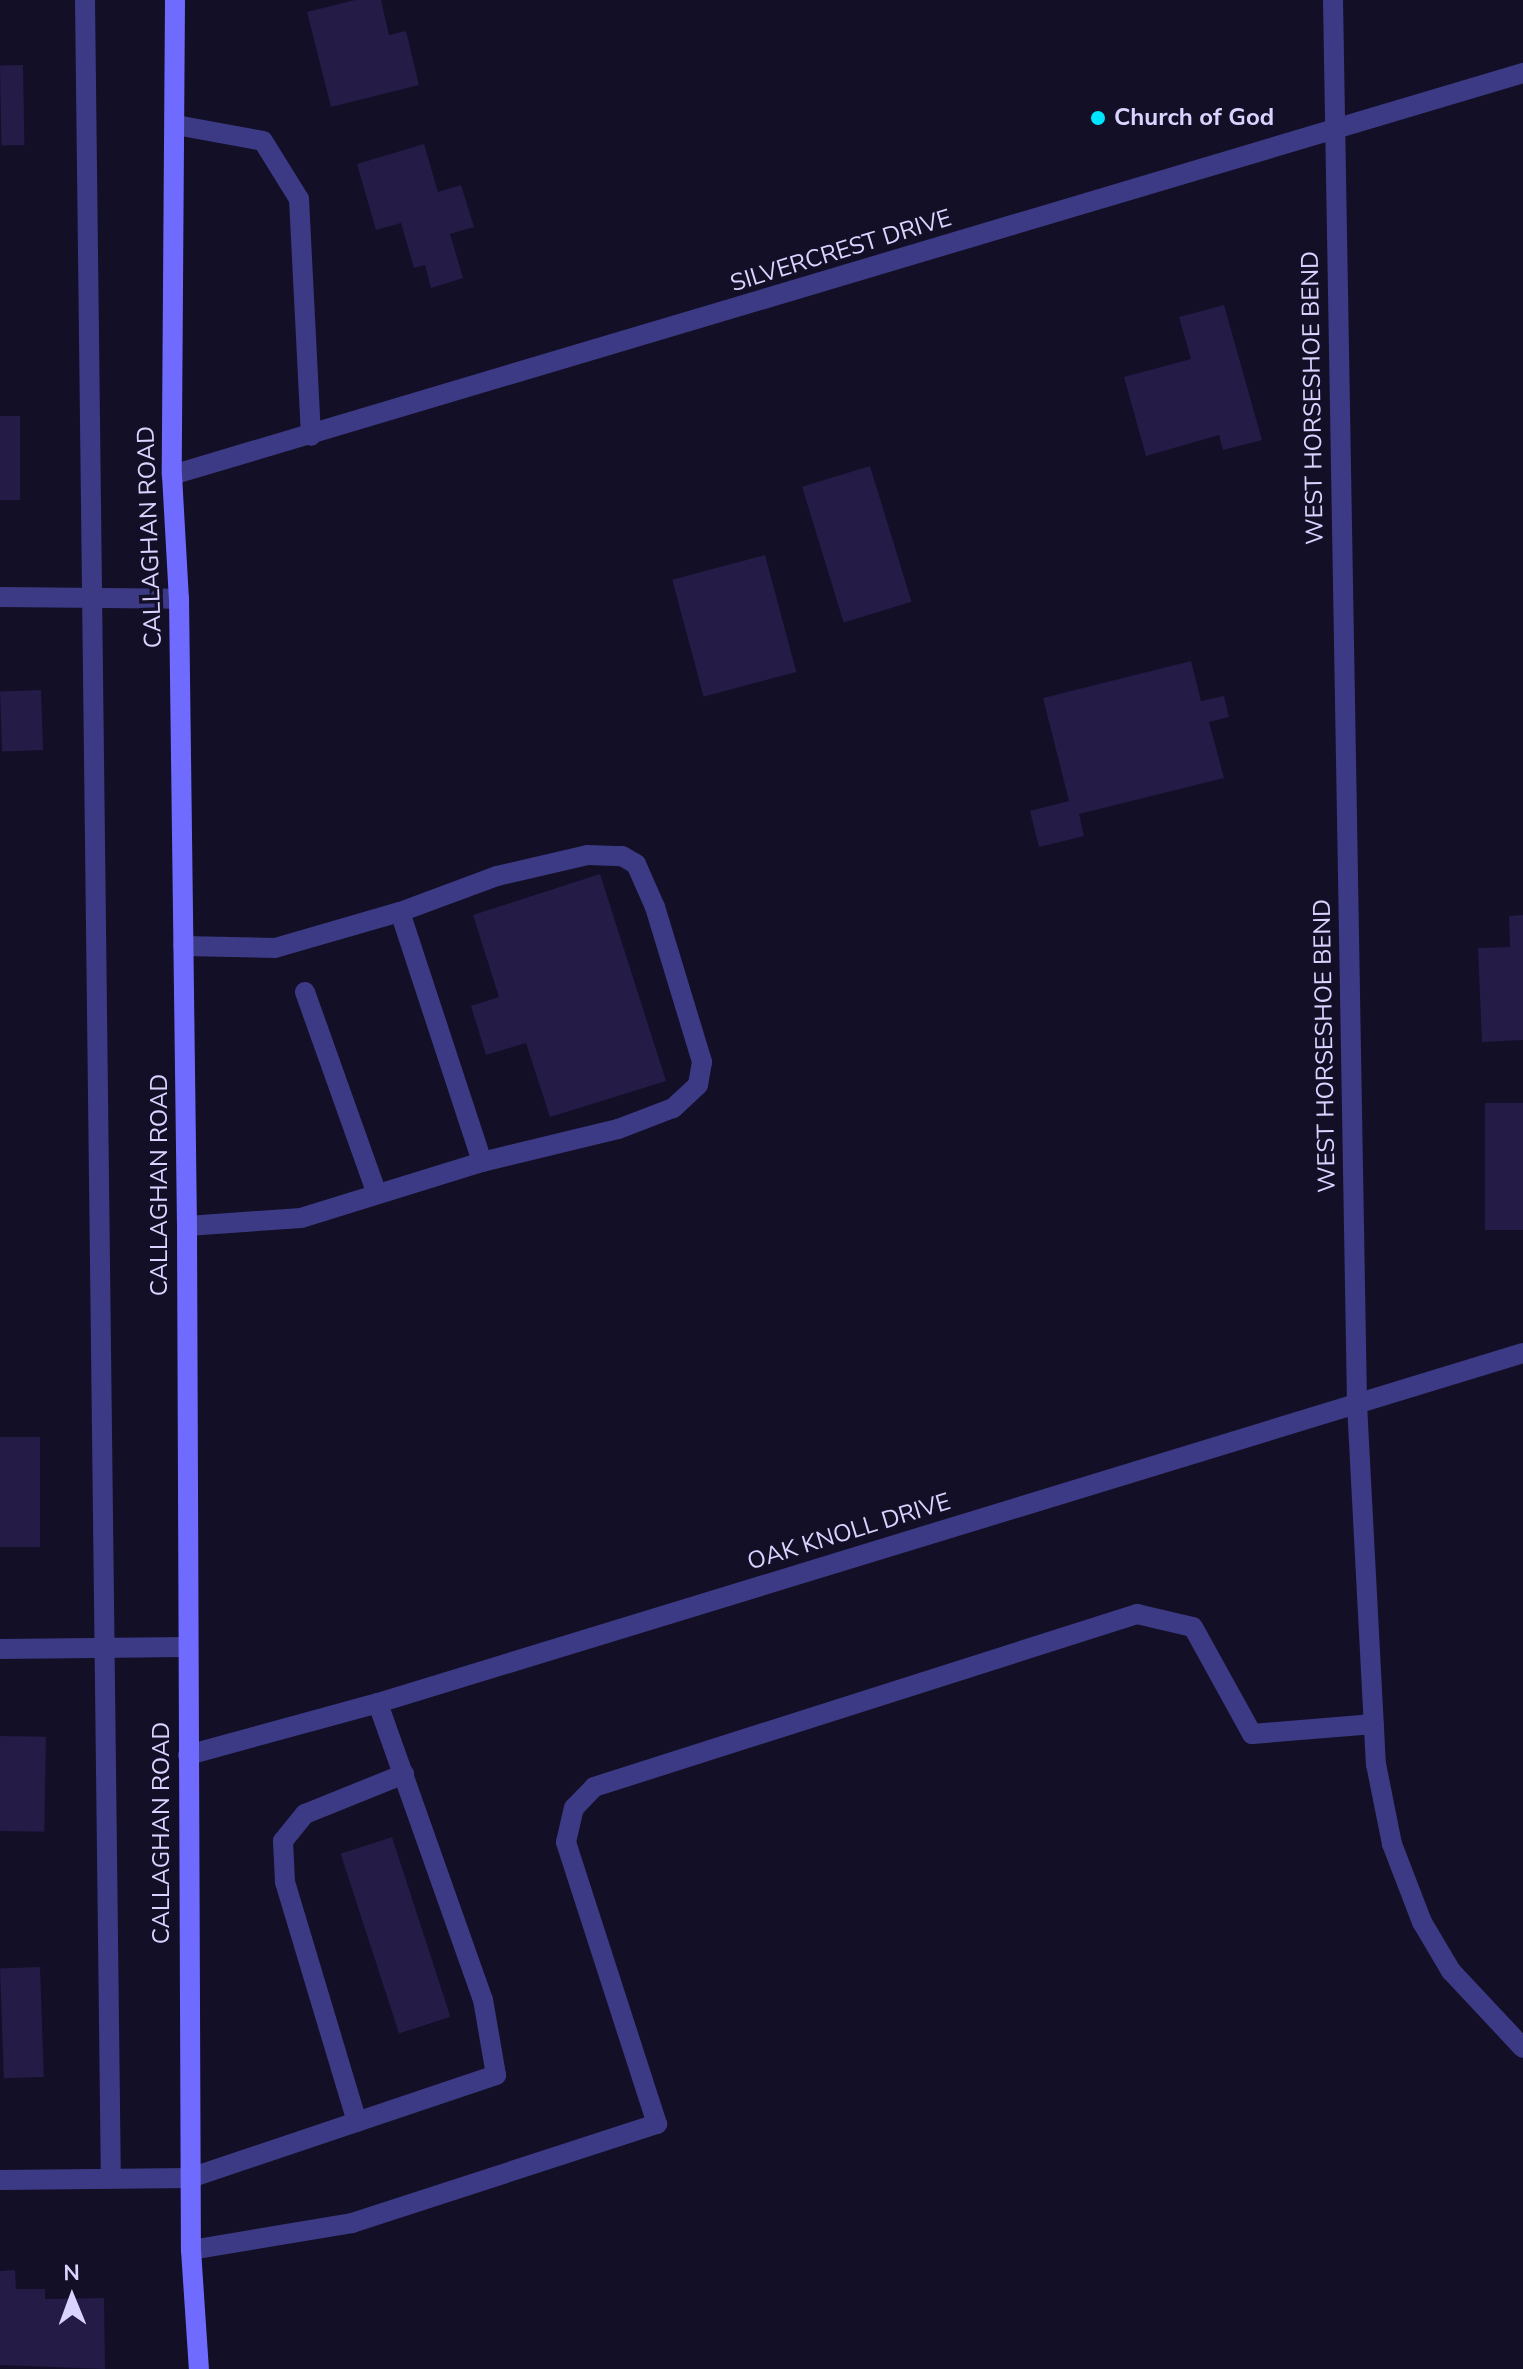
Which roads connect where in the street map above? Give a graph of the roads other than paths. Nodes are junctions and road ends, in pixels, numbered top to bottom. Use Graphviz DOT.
graph roads {
  1 [pos="85,0"];
  2 [pos="175,0"];
  3 [pos="1333,0"];
  4 [pos="1523,73"];
  5 [pos="176,125"];
  6 [pos="1334,131"];
  7 [pos="311,436"];
  8 [pos="172,475"];
  9 [pos="90,595"];
  10 [pos="0,597"];
  11 [pos="179,599"];
  12 [pos="400,912"];
  13 [pos="183,946"];
  14 [pos="305,992"];
  15 [pos="482,1162"];
  16 [pos="377,1194"];
  17 [pos="187,1226"];
  18 [pos="1523,1353"];
  19 [pos="1357,1404"];
  20 [pos="106,1647"];
  21 [pos="187,1647"];
  22 [pos="0,1649"];
  23 [pos="378,1703"];
  24 [pos="1374,1724"];
  25 [pos="188,1755"];
  26 [pos="404,1774"];
  27 [pos="1523,2048"];
  28 [pos="357,2122"];
  29 [pos="111,2178"];
  30 [pos="190,2178"];
  31 [pos="0,2180"];
  32 [pos="191,2250"];
  33 [pos="199,2369"];
  1 -- 9 [label="street"];
  2 -- 5 [label="main road, CALLAGHAN ROAD"];
  3 -- 6 [label="street, WEST HORSESHOE BEND"];
  4 -- 6 [label="street, SILVERCREST DRIVE"];
  5 -- 7 [label="street"];
  5 -- 8 [label="main road, CALLAGHAN ROAD"];
  6 -- 7 [label="street, SILVERCREST DRIVE"];
  6 -- 19 [label="street, WEST HORSESHOE BEND"];
  7 -- 8 [label="street, SILVERCREST DRIVE"];
  8 -- 11 [label="main road, CALLAGHAN ROAD"];
  9 -- 10 [label="street"];
  9 -- 11 [label="street"];
  9 -- 20 [label="street"];
  11 -- 13 [label="main road, CALLAGHAN ROAD"];
  12 -- 13 [label="street"];
  12 -- 15 [label="street"];
  12 -- 15 [label="street"];
  13 -- 17 [label="main road, CALLAGHAN ROAD"];
  14 -- 16 [label="street"];
  15 -- 16 [label="street"];
  16 -- 17 [label="street"];
  17 -- 21 [label="main road, CALLAGHAN ROAD"];
  18 -- 19 [label="street, OAK KNOLL DRIVE"];
  19 -- 23 [label="street, OAK KNOLL DRIVE"];
  19 -- 24 [label="street, WEST HORSESHOE BEND"];
  20 -- 21 [label="street"];
  20 -- 22 [label="street"];
  20 -- 29 [label="street"];
  21 -- 25 [label="main road, CALLAGHAN ROAD"];
  23 -- 25 [label="street, OAK KNOLL DRIVE"];
  23 -- 26 [label="street"];
  24 -- 27 [label="street, WEST HORSESHOE BEND"];
  24 -- 32 [label="street"];
  25 -- 30 [label="main road, CALLAGHAN ROAD"];
  26 -- 28 [label="street"];
  26 -- 28 [label="street"];
  28 -- 30 [label="street"];
  29 -- 30 [label="street"];
  29 -- 31 [label="street"];
  30 -- 32 [label="main road, CALLAGHAN ROAD"];
  32 -- 33 [label="main road, CALLAGHAN ROAD"];
}
